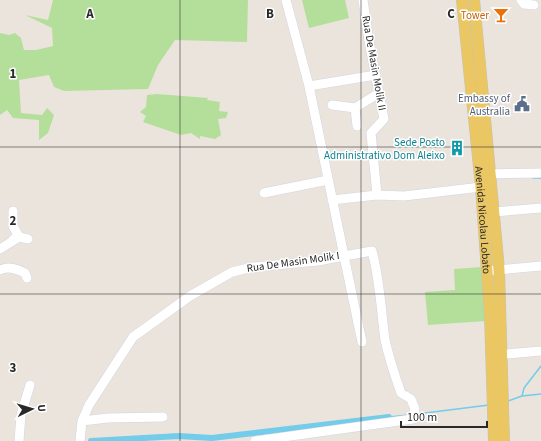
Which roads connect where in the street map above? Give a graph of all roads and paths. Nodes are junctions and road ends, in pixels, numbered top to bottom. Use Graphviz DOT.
graph roads {
  1 [pos="286,0"];
  2 [pos="363,0"];
  3 [pos="462,0"];
  4 [pos="474,0"];
  5 [pos="521,0"];
  6 [pos="534,4"];
  7 [pos="376,75"];
  8 [pos="309,86"];
  9 [pos="379,93"];
  10 [pos="332,104"];
  11 [pos="355,108"];
  12 [pos="357,126"];
  13 [pos="541,173"];
  14 [pos="486,174"];
  15 [pos="328,180"];
  16 [pos="481,187"];
  17 [pos="264,193"];
  18 [pos="377,195"];
  19 [pos="332,200"];
  20 [pos="541,208"];
  21 [pos="13,211"];
  22 [pos="494,212"];
  23 [pos="28,239"];
  24 [pos="11,242"];
  25 [pos="0,249"];
  26 [pos="344,256"];
  27 [pos="541,266"];
  28 [pos="1,268"];
  29 [pos="499,270"];
  30 [pos="487,271"];
  31 [pos="27,278"];
  32 [pos="362,342"];
  33 [pos="541,351"];
  34 [pos="496,355"];
  35 [pos="30,385"];
  36 [pos="498,414"];
  37 [pos="163,417"];
  38 [pos="82,421"];
  39 [pos="19,441"];
  40 [pos="80,441"];
  41 [pos="255,441"];
  42 [pos="494,441"];
  43 [pos="504,441"];
  1 -- 8 [label="street, Rua De Masin Molik I"];
  2 -- 7 [label="street, Rua De Masin Molik II"];
  3 -- 14 [label="main road, Avenida Nicolau Lobato"];
  4 -- 14 [label="main road, Avenida Nicolau Lobato"];
  5 -- 6 [label="street"];
  7 -- 8 [label="street"];
  7 -- 9 [label="street, Rua De Masin Molik II"];
  8 -- 15 [label="street, Rua De Masin Molik I"];
  9 -- 11 [label="street"];
  9 -- 18 [label="street, Rua De Masin Molik II"];
  10 -- 11 [label="street"];
  11 -- 12 [label="street"];
  13 -- 14 [label="street"];
  14 -- 16 [label="main road, Avenida Nicolau Lobato"];
  14 -- 22 [label="main road, Avenida Nicolau Lobato"];
  15 -- 17 [label="street"];
  15 -- 19 [label="street, Rua De Masin Molik I"];
  16 -- 18 [label="street"];
  16 -- 30 [label="main road, Avenida Nicolau Lobato"];
  18 -- 19 [label="street"];
  19 -- 26 [label="street, Rua De Masin Molik I"];
  20 -- 22 [label="street"];
  21 -- 24 [label="street"];
  22 -- 29 [label="main road, Avenida Nicolau Lobato"];
  23 -- 24 [label="street"];
  24 -- 25 [label="street"];
  26 -- 32 [label="street"];
  26 -- 38 [label="street, Rua De Masin Molik I"];
  26 -- 41 [label="street"];
  27 -- 29 [label="street"];
  28 -- 31 [label="street"];
  29 -- 30 [label="street"];
  29 -- 34 [label="main road, Avenida Nicolau Lobato"];
  30 -- 34 [label="main road, Avenida Nicolau Lobato"];
  33 -- 34 [label="street"];
  34 -- 36 [label="main road, Avenida Nicolau Lobato"];
  35 -- 39 [label="street"];
  36 -- 42 [label="main road, Avenida Nicolau Lobato"];
  36 -- 43 [label="main road, Avenida Nicolau Lobato"];
  37 -- 38 [label="street"];
  38 -- 40 [label="street, Rua De Masin Molik I"];
}
